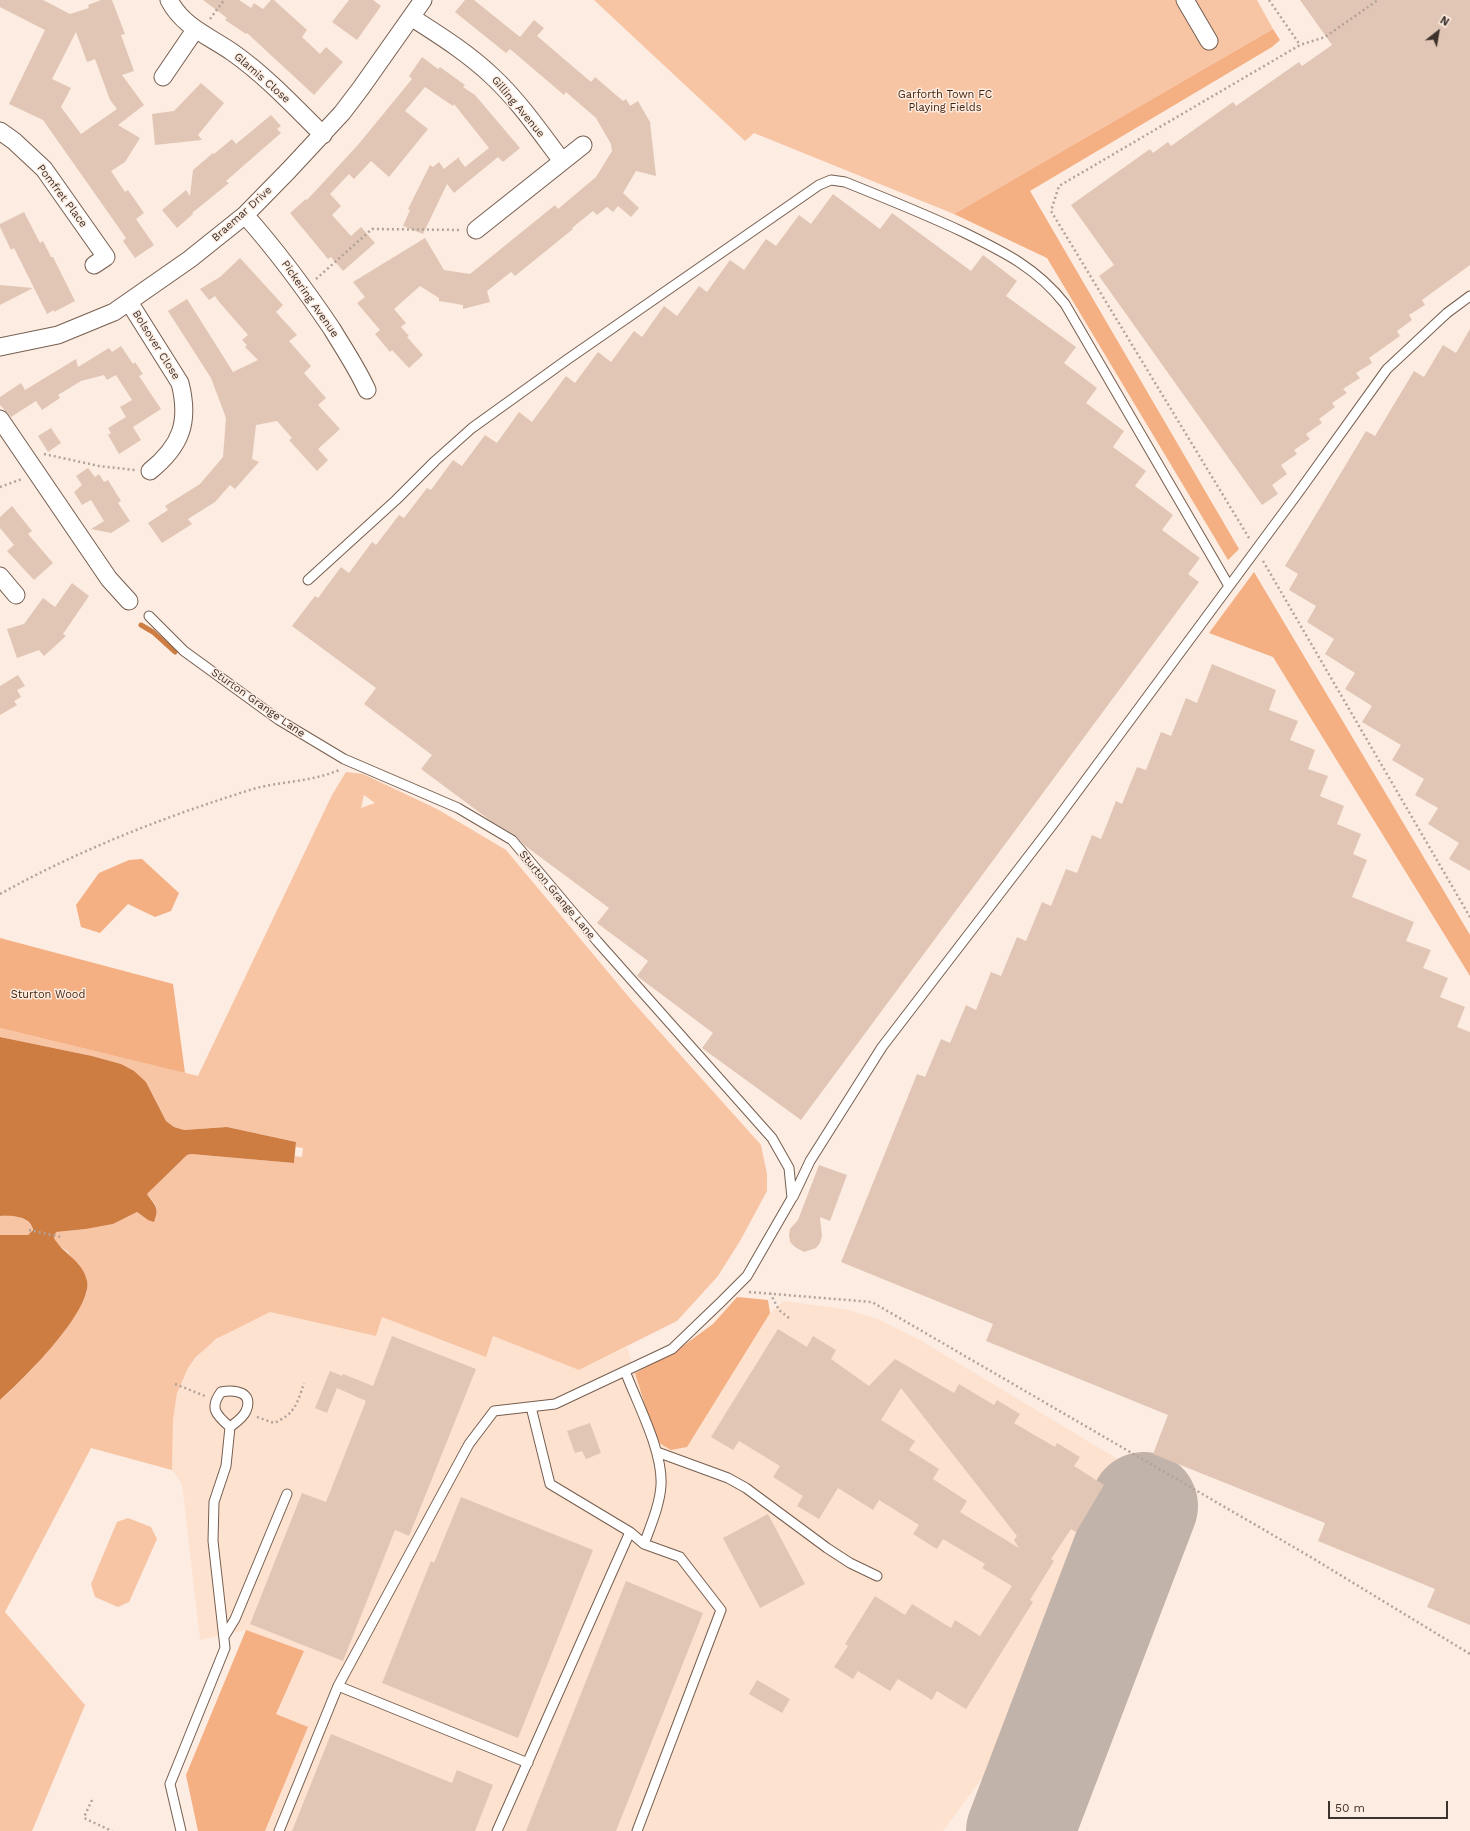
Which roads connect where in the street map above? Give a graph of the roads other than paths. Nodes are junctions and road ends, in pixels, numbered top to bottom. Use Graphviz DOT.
graph roads {
  1 [pos="170,0"];
  2 [pos="423,0"];
  3 [pos="1185,0"];
  4 [pos="410,17"];
  5 [pos="197,31"];
  6 [pos="1209,41"];
  7 [pos="165,67"];
  8 [pos="0,131"];
  9 [pos="323,135"];
  10 [pos="583,145"];
  11 [pos="562,161"];
  12 [pos="245,215"];
  13 [pos="476,230"];
  14 [pos="94,265"];
  15 [pos="1470,296"];
  16 [pos="129,302"];
  17 [pos="0,347"];
  18 [pos="367,390"];
  19 [pos="0,419"];
  20 [pos="150,471"];
  21 [pos="0,577"];
  22 [pos="308,580"];
  23 [pos="1229,586"];
  24 [pos="16,595"];
  25 [pos="129,601"];
  26 [pos="150,616"];
  27 [pos="792,1198"];
  28 [pos="625,1371"];
  29 [pos="531,1407"];
  30 [pos="230,1427"];
  31 [pos="657,1452"];
  32 [pos="287,1494"];
  33 [pos="630,1532"];
  34 [pos="644,1544"];
  35 [pos="878,1576"];
  36 [pos="224,1637"];
  37 [pos="338,1686"];
  38 [pos="528,1763"];
  39 [pos="181,1831"];
  40 [pos="279,1831"];
  41 [pos="497,1831"];
  42 [pos="637,1831"];
  1 -- 5 [label="street, Glamis Close"];
  2 -- 4 [label="street, Braemar Drive"];
  3 -- 6 [label="street"];
  4 -- 9 [label="street, Braemar Drive"];
  4 -- 11 [label="street, Gilling Avenue"];
  5 -- 7 [label="street"];
  5 -- 9 [label="street, Glamis Close"];
  8 -- 14 [label="street, Pomfret Place"];
  9 -- 12 [label="street, Braemar Drive"];
  10 -- 11 [label="street"];
  11 -- 13 [label="street"];
  12 -- 16 [label="street, Braemar Drive"];
  12 -- 18 [label="street, Pickering Avenue"];
  15 -- 23 [label="lane"];
  16 -- 17 [label="street, Braemar Drive"];
  16 -- 20 [label="street, Bolsover Close"];
  19 -- 25 [label="street"];
  21 -- 24 [label="street"];
  22 -- 23 [label="lane"];
  23 -- 27 [label="lane"];
  26 -- 27 [label="lane, Sturton Grange Lane"];
  27 -- 28 [label="lane"];
  28 -- 29 [label="lane"];
  28 -- 31 [label="lane"];
  29 -- 33 [label="lane"];
  29 -- 37 [label="lane"];
  30 -- 30 [label="lane"];
  30 -- 36 [label="lane"];
  31 -- 34 [label="lane"];
  31 -- 35 [label="lane"];
  32 -- 36 [label="lane"];
  33 -- 34 [label="lane"];
  33 -- 38 [label="lane"];
  34 -- 42 [label="lane"];
  36 -- 39 [label="lane"];
  37 -- 38 [label="lane"];
  37 -- 40 [label="lane"];
  38 -- 41 [label="lane"];
}
